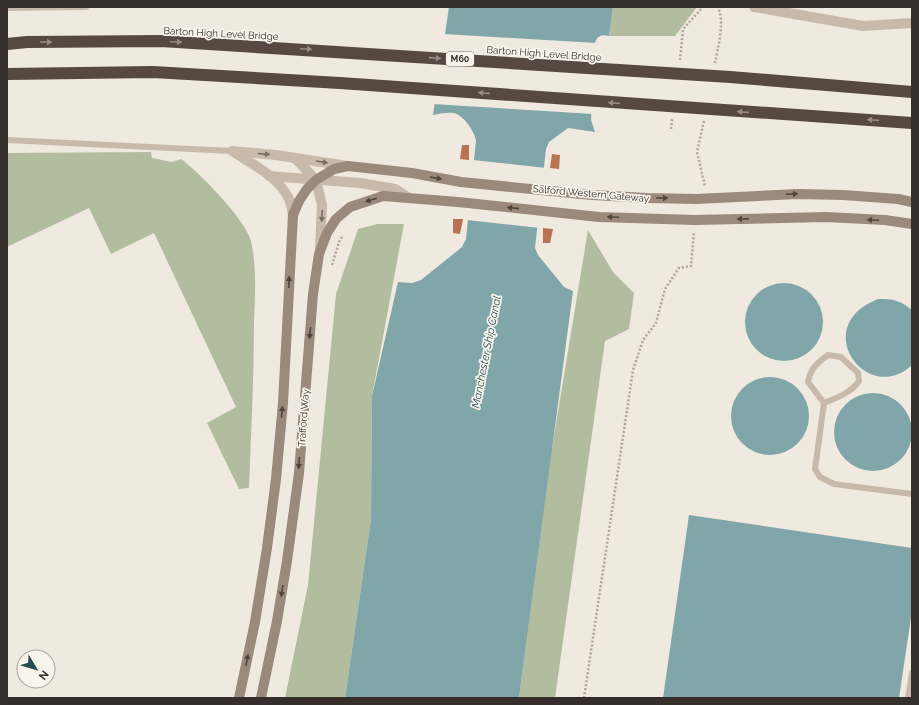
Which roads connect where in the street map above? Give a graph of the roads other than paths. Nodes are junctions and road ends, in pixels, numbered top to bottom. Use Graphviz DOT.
graph roads {
  1 [pos="86,7"];
  2 [pos="754,7"];
  3 [pos="7,8"];
  4 [pos="912,23"];
  5 [pos="7,44"];
  6 [pos="7,74"];
  7 [pos="912,92"];
  8 [pos="912,123"];
  9 [pos="7,140"];
  10 [pos="232,151"];
  11 [pos="295,158"];
  12 [pos="348,166"];
  13 [pos="269,176"];
  14 [pos="316,180"];
  15 [pos="409,198"];
  16 [pos="912,202"];
  17 [pos="293,215"];
  18 [pos="912,224"];
  19 [pos="320,254"];
  20 [pos="824,403"];
  21 [pos="912,494"];
  22 [pos="912,673"];
  23 [pos="239,698"];
  24 [pos="261,698"];
  25 [pos="908,698"];
  1 -- 3 [label="lane"];
  2 -- 4 [label="street"];
  5 -- 7 [label="highway, Barton High Level Bridge / M60, one-way, bridge"];
  8 -- 6 [label="highway, one-way, bridge"];
  9 -- 10 [label="lane"];
  10 -- 11 [label="street, one-way"];
  10 -- 13 [label="street"];
  11 -- 12 [label="street, one-way"];
  11 -- 14 [label="street"];
  12 -- 14 [label="street, Salford Western Gateway"];
  12 -- 16 [label="street, Salford Western Gateway, one-way"];
  13 -- 14 [label="street"];
  13 -- 17 [label="street"];
  14 -- 15 [label="street"];
  14 -- 17 [label="street, Salford Western Gateway"];
  14 -- 19 [label="street, one-way"];
  18 -- 15 [label="street, Salford Western Gateway, one-way"];
  15 -- 19 [label="street, Trafford Way, one-way"];
  23 -- 17 [label="street, one-way"];
  19 -- 24 [label="street, Trafford Way, one-way"];
  20 -- 20 [label="lane"];
  20 -- 21 [label="lane"];
  22 -- 25 [label="lane"];
}
